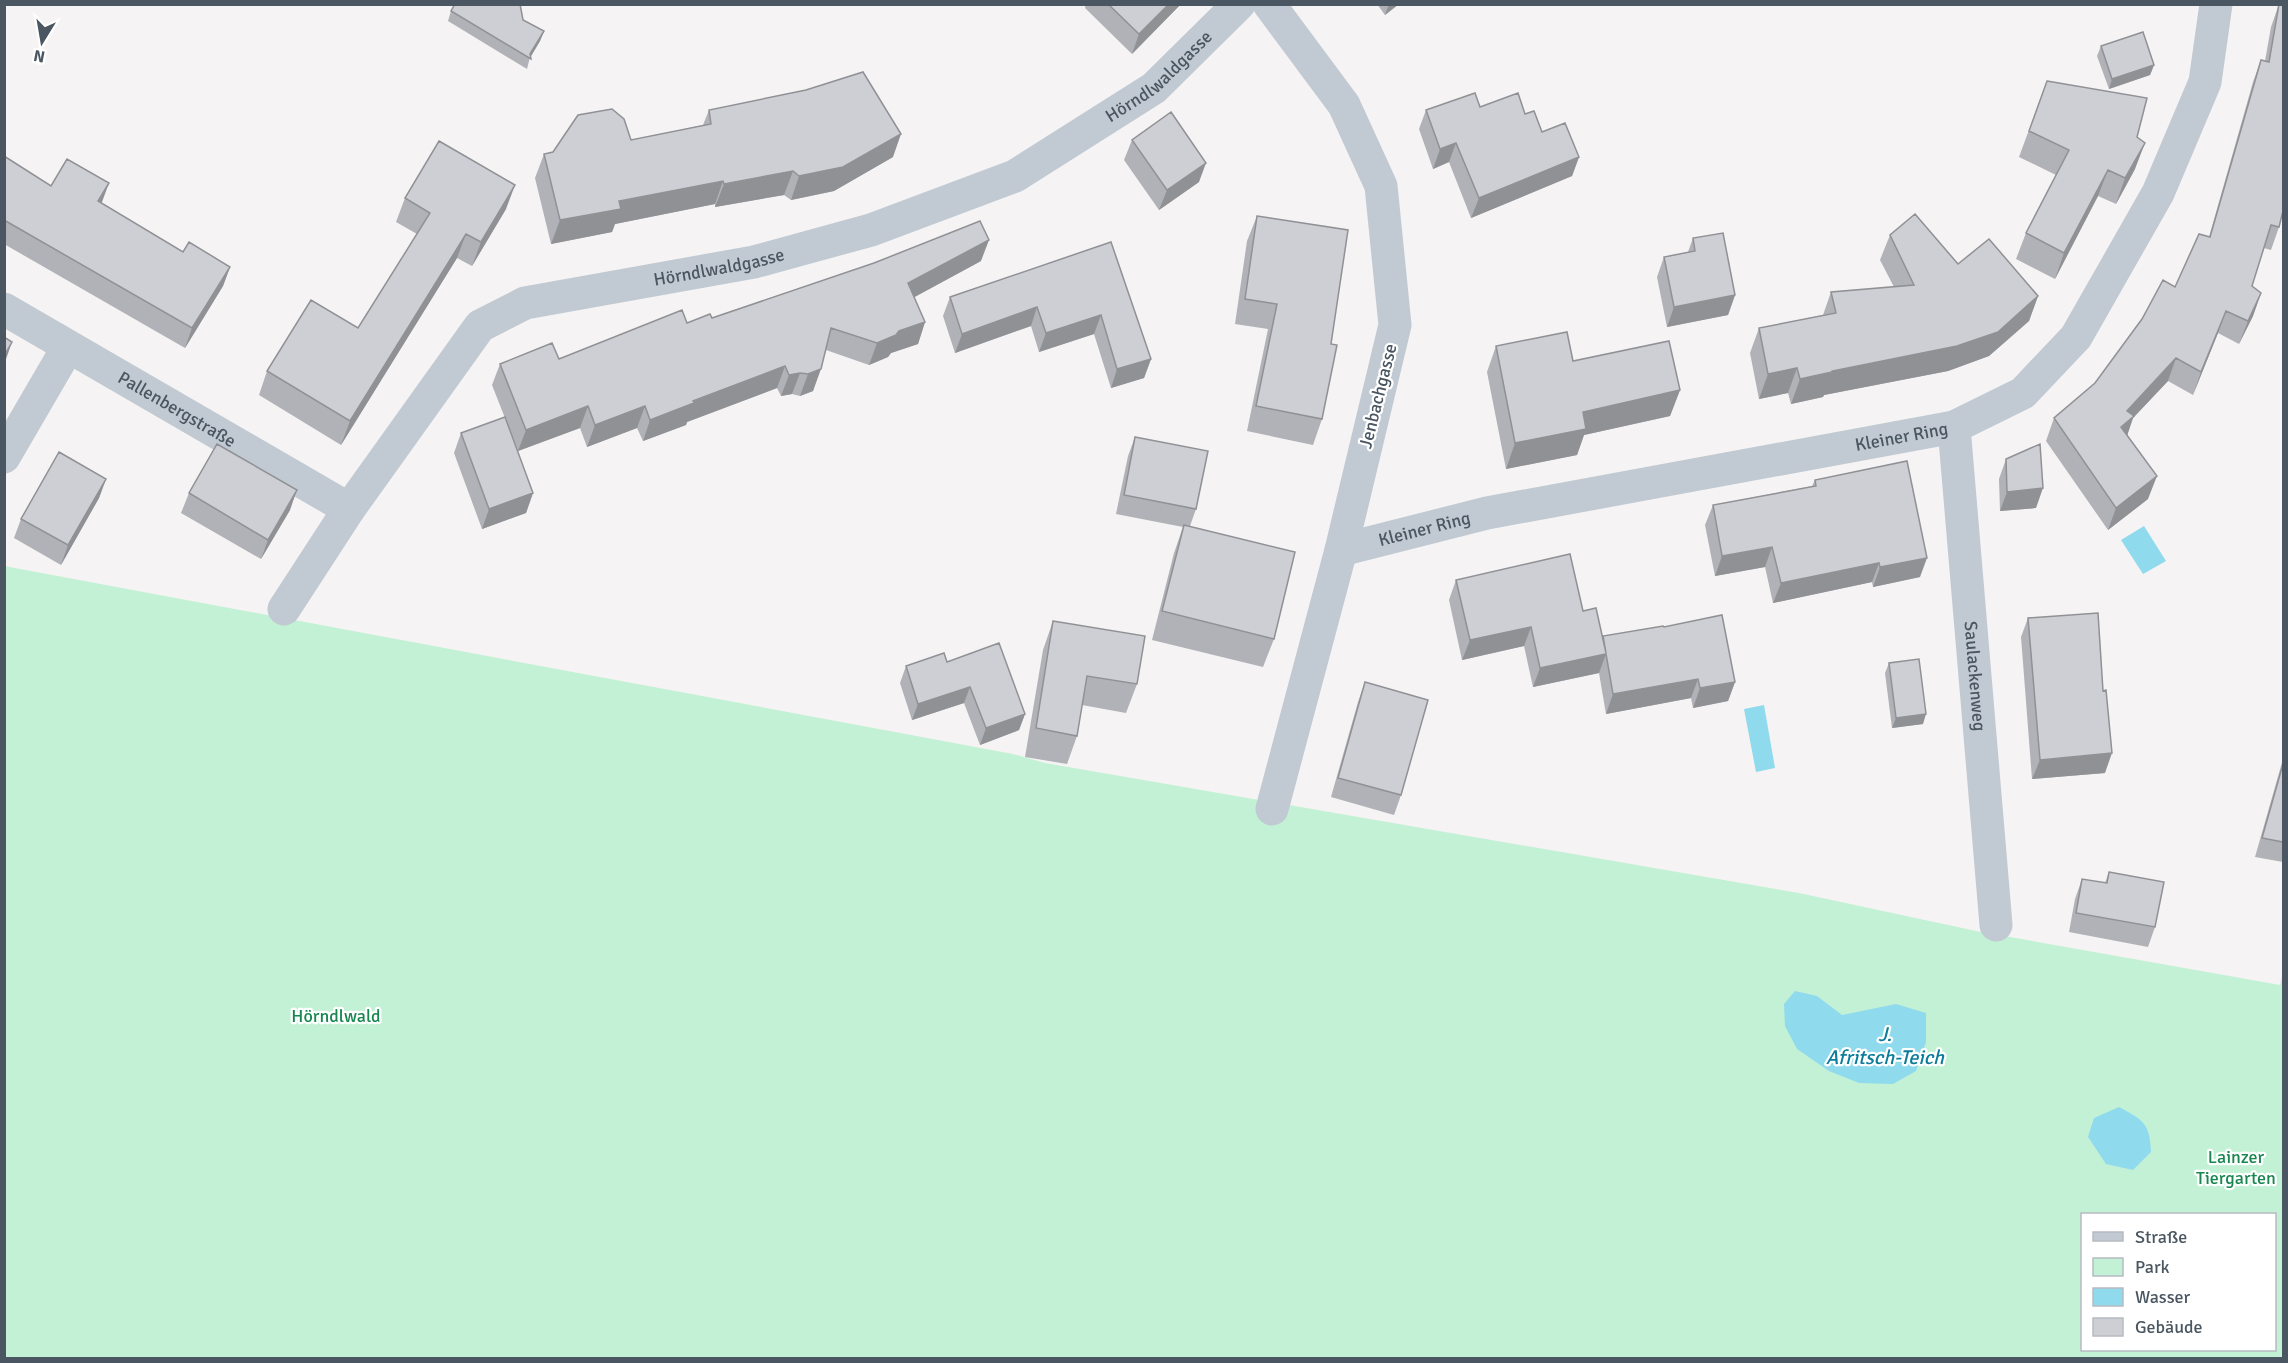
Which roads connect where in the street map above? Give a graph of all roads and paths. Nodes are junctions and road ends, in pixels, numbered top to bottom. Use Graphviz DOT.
graph roads {
  1 [pos="1239,4"];
  2 [pos="1269,4"];
  3 [pos="2216,4"];
  4 [pos="4,309"];
  5 [pos="68,347"];
  6 [pos="1954,427"];
  7 [pos="4,457"];
  8 [pos="349,509"];
  9 [pos="1341,550"];
  10 [pos="284,609"];
  11 [pos="1272,809"];
  12 [pos="1996,926"];
  1 -- 8 [label="street, Hörndlwaldgasse"];
  2 -- 9 [label="street, Jenbachgasse"];
  3 -- 6 [label="street, Kleiner Ring"];
  4 -- 5 [label="street, Pallenbergstraße"];
  5 -- 7 [label="street"];
  5 -- 8 [label="street, Pallenbergstraße"];
  6 -- 9 [label="street, Kleiner Ring"];
  6 -- 12 [label="street, Saulackenweg"];
  8 -- 10 [label="street, Hörndlwaldgasse"];
  9 -- 11 [label="street, Jenbachgasse"];
}
